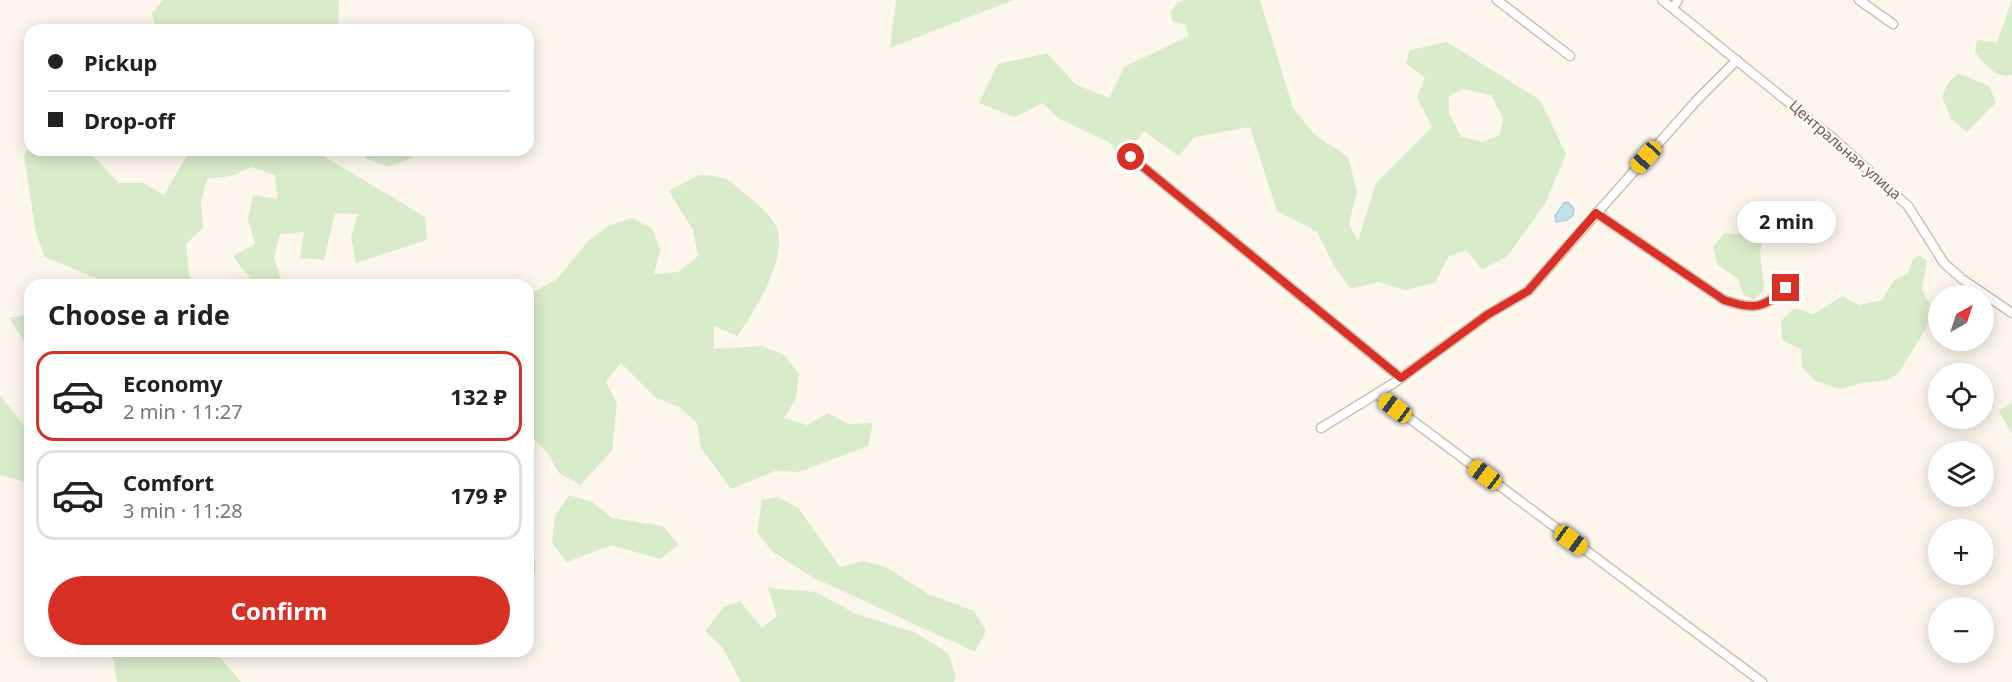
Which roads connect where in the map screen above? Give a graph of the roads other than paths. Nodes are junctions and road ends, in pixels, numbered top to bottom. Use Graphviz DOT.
graph roads {
  1 [pos="1497,0"];
  2 [pos="1662,0"];
  3 [pos="1678,0"];
  4 [pos="1859,0"];
  5 [pos="1673,8"];
  6 [pos="1893,24"];
  7 [pos="1570,56"];
  8 [pos="1737,60"];
  9 [pos="1131,157"];
  10 [pos="1596,213"];
  11 [pos="1786,288"];
  12 [pos="2012,313"];
  13 [pos="1401,378"];
  14 [pos="1377,394"];
  15 [pos="1322,428"];
  16 [pos="1762,682"];
  1 -- 7 [label="street"];
  2 -- 5 [label="street, Центральная улица"];
  3 -- 5 [label="street"];
  4 -- 6 [label="street"];
  5 -- 8 [label="street, Центральная улица"];
  8 -- 10 [label="street"];
  8 -- 12 [label="street, Центральная улица"];
  9 -- 13 [label="street"];
  10 -- 11 [label="street"];
  10 -- 13 [label="street"];
  13 -- 14 [label="street"];
  14 -- 15 [label="street"];
  14 -- 16 [label="street"];
}
